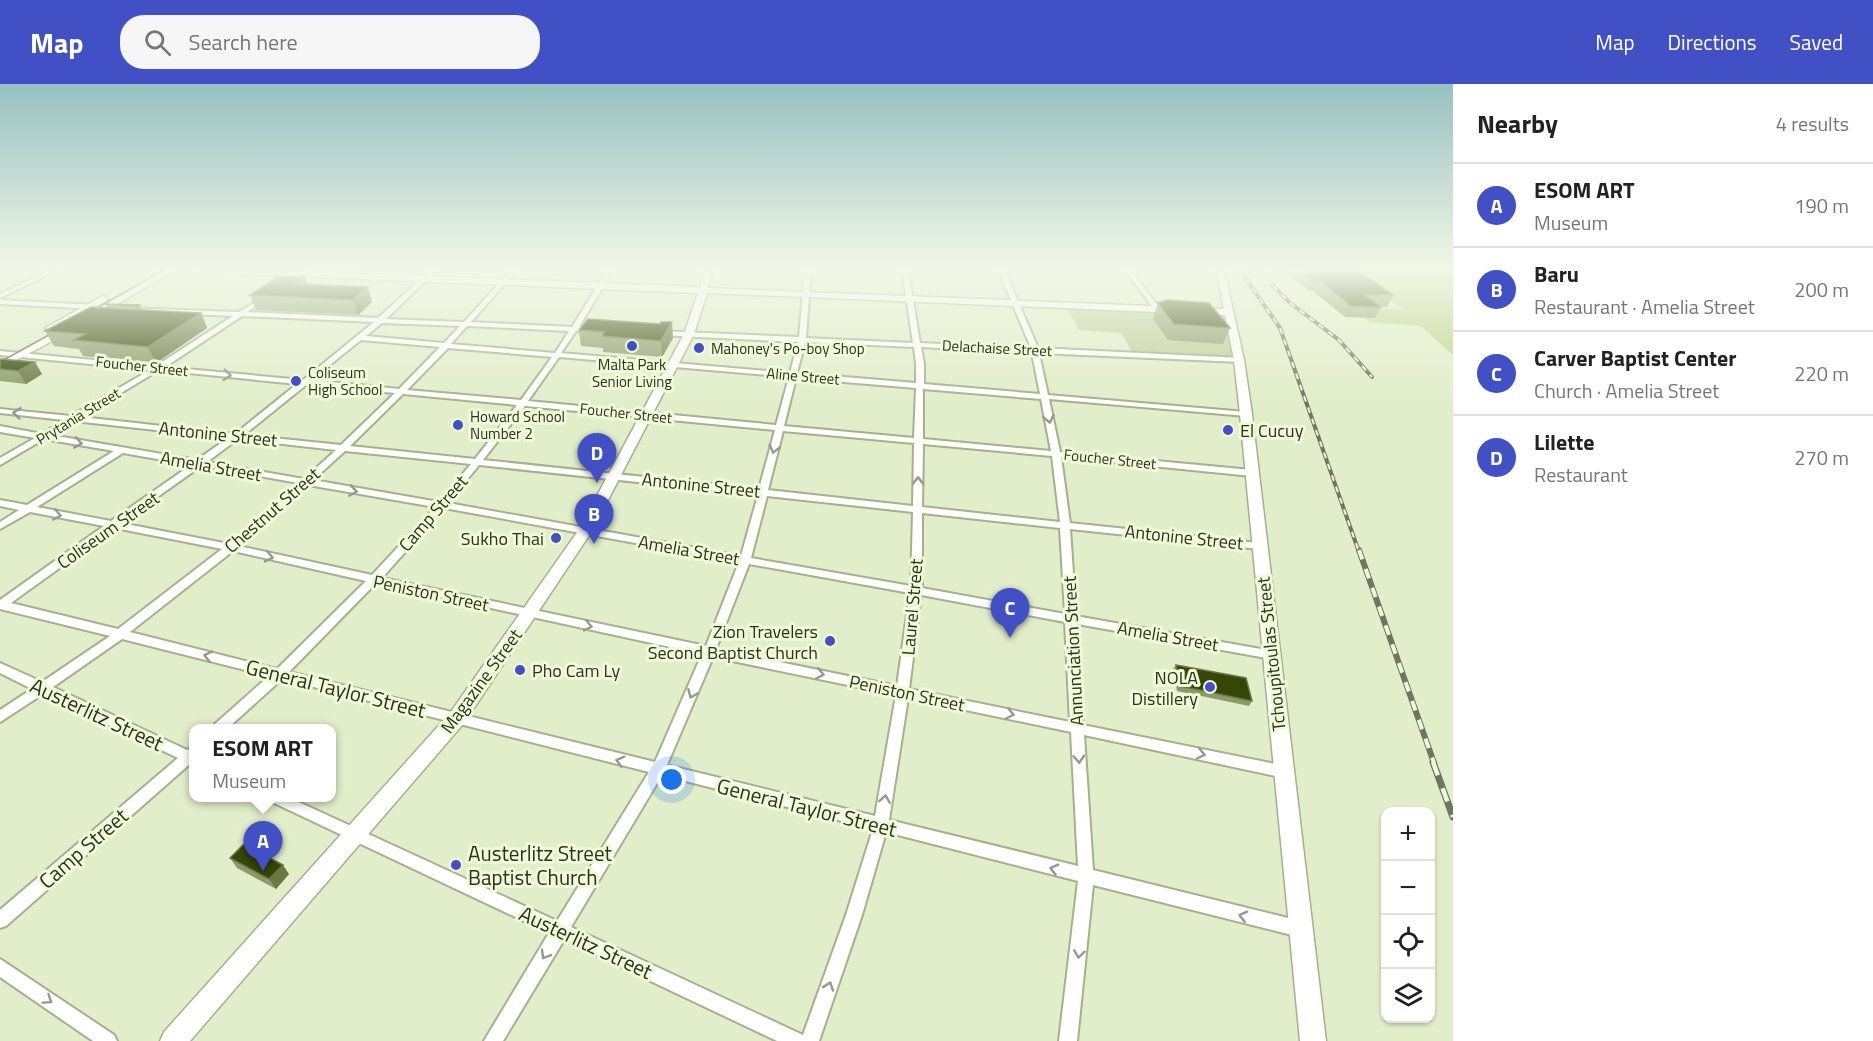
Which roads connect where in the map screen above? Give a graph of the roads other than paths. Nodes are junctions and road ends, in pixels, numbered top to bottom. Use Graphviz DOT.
graph roads {
  1 [pos="78,314"];
  2 [pos="87,314"];
  3 [pos="219,314"];
  4 [pos="242,314"];
  5 [pos="387,314"];
  6 [pos="476,314"];
  7 [pos="585,314"];
  8 [pos="696,314"];
  9 [pos="804,314"];
  10 [pos="914,314"];
  11 [pos="1020,314"];
  12 [pos="1230,314"];
  13 [pos="120,317"];
  14 [pos="132,318"];
  15 [pos="380,320"];
  16 [pos="213,324"];
  17 [pos="467,324"];
  18 [pos="225,325"];
  19 [pos="576,329"];
  20 [pos="599,330"];
  21 [pos="644,332"];
  22 [pos="689,334"];
  23 [pos="360,338"];
  24 [pos="802,339"];
  25 [pos="446,345"];
  26 [pos="918,345"];
  27 [pos="1034,350"];
  28 [pos="2,354"];
  29 [pos="560,354"];
  30 [pos="22,355"];
  31 [pos="1239,360"];
  32 [pos="673,365"];
  33 [pos="0,366"];
  34 [pos="158,368"];
  35 [pos="793,375"];
  36 [pos="303,382"];
  37 [pos="920,385"];
  38 [pos="399,391"];
  39 [pos="1044,396"];
  40 [pos="522,402"];
  41 [pos="0,411"];
  42 [pos="1246,414"];
  43 [pos="647,415"];
  44 [pos="76,419"];
  45 [pos="780,427"];
  46 [pos="0,429"];
  47 [pos="237,436"];
  48 [pos="45,437"];
  49 [pos="919,441"];
  50 [pos="342,447"];
  51 [pos="122,450"];
  52 [pos="1056,454"];
  53 [pos="477,461"];
  54 [pos="0,462"];
  55 [pos="200,464"];
  56 [pos="1252,473"];
  57 [pos="614,476"];
  58 [pos="305,483"];
  59 [pos="763,492"];
  60 [pos="0,503"];
  61 [pos="441,505"];
  62 [pos="917,508"];
  63 [pos="28,509"];
  64 [pos="1065,524"];
  65 [pos="0,526"];
  66 [pos="114,526"];
  67 [pos="585,531"];
  68 [pos="1259,546"];
  69 [pos="229,548"];
  70 [pos="745,560"];
  71 [pos="374,580"];
  72 [pos="916,591"];
  73 [pos="0,604"];
  74 [pos="530,614"];
  75 [pos="1072,618"];
  76 [pos="119,635"];
  77 [pos="710,651"];
  78 [pos="1272,655"];
  79 [pos="0,668"];
  80 [pos="282,674"];
  81 [pos="42,688"];
  82 [pos="903,692"];
  83 [pos="0,717"];
  84 [pos="457,718"];
  85 [pos="226,724"];
  86 [pos="1077,728"];
  87 [pos="189,755"];
  88 [pos="189,759"];
  89 [pos="658,770"];
  90 [pos="1285,772"];
  91 [pos="286,802"];
  92 [pos="881,826"];
  93 [pos="356,834"];
  94 [pos="1086,878"];
  95 [pos="0,920"];
  96 [pos="1300,929"];
  97 [pos="561,930"];
  98 [pos="0,967"];
  99 [pos="108,1041"];
  100 [pos="173,1041"];
  101 [pos="493,1041"];
  102 [pos="797,1041"];
  103 [pos="810,1041"];
  104 [pos="1068,1041"];
  105 [pos="1313,1041"];
  1 -- 28 [label="street"];
  2 -- 30 [label="street"];
  3 -- 4 [label="street"];
  4 -- 15 [label="street"];
  4 -- 18 [label="street, Prytania Street"];
  5 -- 15 [label="street, Coliseum Street"];
  6 -- 17 [label="street, Chestnut Street"];
  7 -- 19 [label="street, Camp Street"];
  8 -- 22 [label="street, Magazine Street"];
  9 -- 24 [label="street"];
  10 -- 26 [label="street, Laurel Street"];
  11 -- 27 [label="street, Annunciation Street"];
  12 -- 31 [label="street, Tchoupitoulas Street"];
  13 -- 14 [label="street"];
  15 -- 17 [label="street"];
  15 -- 23 [label="street, Coliseum Street"];
  16 -- 18 [label="street"];
  17 -- 19 [label="street"];
  17 -- 25 [label="street, Chestnut Street"];
  18 -- 34 [label="street, Prytania Street"];
  19 -- 20 [label="street"];
  19 -- 29 [label="street, Camp Street"];
  21 -- 22 [label="street, Delachaise Street"];
  22 -- 24 [label="street, Delachaise Street"];
  22 -- 32 [label="street, Magazine Street"];
  23 -- 25 [label="street, Aline Street"];
  23 -- 36 [label="street, Coliseum Street"];
  24 -- 26 [label="street, Delachaise Street"];
  24 -- 35 [label="street"];
  25 -- 29 [label="street, Aline Street"];
  25 -- 38 [label="street, Chestnut Street"];
  26 -- 27 [label="street, Delachaise Street"];
  26 -- 37 [label="street, Laurel Street"];
  27 -- 31 [label="street, Delachaise Street"];
  27 -- 39 [label="street, Annunciation Street"];
  28 -- 30 [label="street, Foucher Street"];
  29 -- 32 [label="street, Aline Street"];
  29 -- 40 [label="street, Camp Street"];
  30 -- 33 [label="street"];
  30 -- 34 [label="street, Foucher Street"];
  31 -- 42 [label="street, Tchoupitoulas Street"];
  32 -- 35 [label="street, Aline Street"];
  32 -- 43 [label="street, Magazine Street"];
  34 -- 36 [label="street, Foucher Street, one-way"];
  34 -- 44 [label="street, Prytania Street"];
  35 -- 37 [label="street, Aline Street"];
  35 -- 45 [label="street"];
  36 -- 38 [label="street, Foucher Street"];
  36 -- 47 [label="street, Coliseum Street"];
  37 -- 39 [label="street, Aline Street"];
  37 -- 49 [label="street, Laurel Street"];
  38 -- 40 [label="street, Foucher Street"];
  38 -- 50 [label="street, Chestnut Street"];
  39 -- 42 [label="street, Aline Street"];
  39 -- 52 [label="street, Annunciation Street, one-way"];
  40 -- 43 [label="street, Foucher Street"];
  40 -- 53 [label="street, Camp Street"];
  44 -- 41 [label="street, Antonine Street, one-way"];
  42 -- 56 [label="street, Tchoupitoulas Street"];
  43 -- 45 [label="street, Foucher Street"];
  43 -- 57 [label="street, Magazine Street"];
  44 -- 47 [label="street, Antonine Street"];
  44 -- 48 [label="street, Prytania Street"];
  45 -- 49 [label="street, Foucher Street"];
  45 -- 59 [label="street, one-way"];
  46 -- 48 [label="street, Amelia Street"];
  47 -- 50 [label="street, Antonine Street"];
  47 -- 55 [label="street, Coliseum Street"];
  48 -- 51 [label="street, Amelia Street, one-way"];
  48 -- 54 [label="street, Prytania Street"];
  49 -- 52 [label="street, Foucher Street"];
  62 -- 49 [label="street, Laurel Street, one-way"];
  50 -- 53 [label="street, Antonine Street"];
  50 -- 58 [label="street, Chestnut Street"];
  51 -- 55 [label="street, Amelia Street"];
  51 -- 63 [label="street"];
  52 -- 56 [label="street, Foucher Street"];
  52 -- 64 [label="street, Annunciation Street"];
  53 -- 57 [label="street, Antonine Street"];
  53 -- 61 [label="street, Camp Street"];
  55 -- 58 [label="street, Amelia Street"];
  55 -- 66 [label="street, Coliseum Street"];
  56 -- 68 [label="street, Tchoupitoulas Street"];
  57 -- 59 [label="street, Antonine Street"];
  57 -- 67 [label="street, Magazine Street"];
  58 -- 61 [label="street, Amelia Street, one-way"];
  58 -- 69 [label="street, Chestnut Street"];
  59 -- 62 [label="street, Antonine Street"];
  59 -- 70 [label="street"];
  60 -- 63 [label="street, Peniston Street"];
  61 -- 67 [label="street, Amelia Street"];
  61 -- 71 [label="street, Camp Street"];
  62 -- 64 [label="street, Antonine Street"];
  62 -- 72 [label="street, Laurel Street"];
  63 -- 65 [label="street"];
  63 -- 66 [label="street, Peniston Street, one-way"];
  64 -- 68 [label="street, Antonine Street"];
  64 -- 75 [label="street, Annunciation Street"];
  66 -- 69 [label="street, Peniston Street"];
  66 -- 73 [label="street, Coliseum Street"];
  67 -- 70 [label="street, Amelia Street"];
  67 -- 74 [label="street, Magazine Street"];
  68 -- 78 [label="street, Tchoupitoulas Street"];
  69 -- 71 [label="street, Peniston Street, one-way"];
  69 -- 76 [label="street, Chestnut Street"];
  70 -- 72 [label="street, Amelia Street"];
  70 -- 77 [label="street"];
  71 -- 74 [label="street, Peniston Street"];
  71 -- 80 [label="street, Camp Street"];
  72 -- 75 [label="street, Amelia Street"];
  72 -- 82 [label="street, Laurel Street"];
  73 -- 76 [label="street, General Taylor Street"];
  74 -- 77 [label="street, Peniston Street, one-way"];
  74 -- 84 [label="street, Magazine Street"];
  75 -- 78 [label="street, Amelia Street"];
  75 -- 86 [label="street, Annunciation Street"];
  80 -- 76 [label="street, General Taylor Street, one-way"];
  76 -- 81 [label="street, Chestnut Street"];
  77 -- 82 [label="street, Peniston Street, one-way"];
  77 -- 89 [label="street, one-way"];
  78 -- 90 [label="street, Tchoupitoulas Street"];
  79 -- 81 [label="street, Austerlitz Street"];
  80 -- 84 [label="street, General Taylor Street"];
  80 -- 85 [label="street, Camp Street"];
  81 -- 83 [label="street, Chestnut Street"];
  81 -- 87 [label="street, Austerlitz Street"];
  82 -- 86 [label="street, Peniston Street, one-way"];
  92 -- 82 [label="street, Laurel Street, one-way"];
  89 -- 84 [label="street, General Taylor Street, one-way"];
  84 -- 93 [label="street, Magazine Street"];
  86 -- 90 [label="street, Peniston Street, one-way"];
  86 -- 94 [label="street, Annunciation Street, one-way"];
  88 -- 95 [label="street, Camp Street"];
  89 -- 92 [label="street, General Taylor Street"];
  89 -- 97 [label="street"];
  90 -- 96 [label="street, Tchoupitoulas Street"];
  91 -- 93 [label="street, Austerlitz Street"];
  94 -- 92 [label="street, General Taylor Street, one-way"];
  103 -- 92 [label="street, Laurel Street, one-way"];
  93 -- 97 [label="street, Austerlitz Street"];
  93 -- 100 [label="street, Magazine Street"];
  96 -- 94 [label="street, General Taylor Street, one-way"];
  94 -- 104 [label="street, Annunciation Street, one-way"];
  96 -- 105 [label="street, Tchoupitoulas Street"];
  97 -- 101 [label="street, one-way"];
  97 -- 102 [label="street, Austerlitz Street"];
  98 -- 99 [label="street, one-way"];
}
